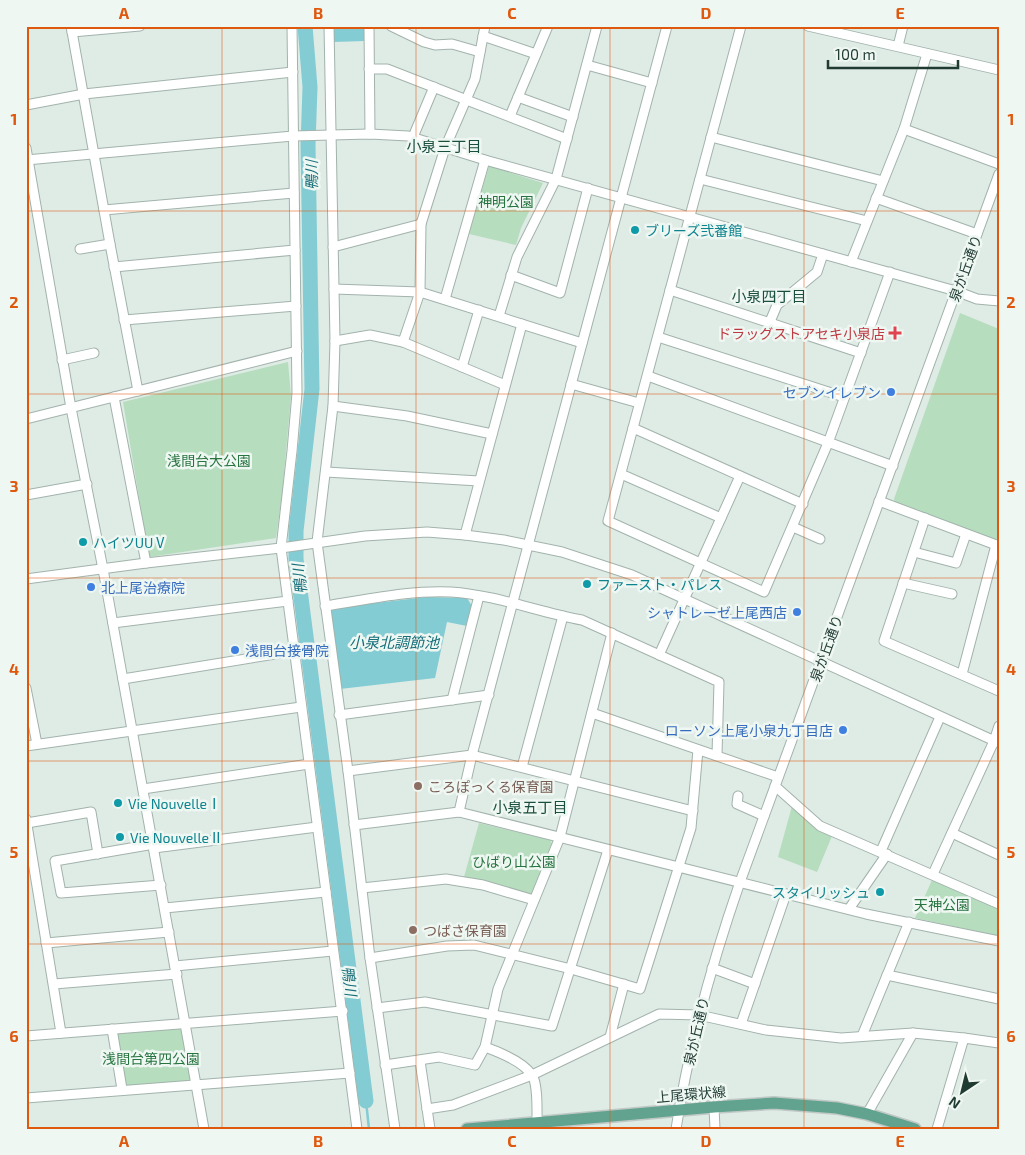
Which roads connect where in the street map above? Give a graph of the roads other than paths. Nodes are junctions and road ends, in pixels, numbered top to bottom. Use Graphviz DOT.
graph roads {
  1 [pos="140,26"];
  2 [pos="292,26"];
  3 [pos="328,26"];
  4 [pos="369,26"];
  5 [pos="391,26"];
  6 [pos="485,26"];
  7 [pos="548,26"];
  8 [pos="597,26"];
  9 [pos="667,26"];
  10 [pos="741,26"];
  11 [pos="808,26"];
  12 [pos="903,26"];
  13 [pos="72,29"];
  14 [pos="483,36"];
  15 [pos="898,46"];
  16 [pos="480,52"];
  17 [pos="536,54"];
  18 [pos="927,54"];
  19 [pos="587,65"];
  20 [pos="369,69"];
  21 [pos="999,70"];
  22 [pos="293,72"];
  23 [pos="652,83"];
  24 [pos="434,87"];
  25 [pos="84,94"];
  26 [pos="518,97"];
  27 [pos="466,99"];
  28 [pos="26,105"];
  29 [pos="510,116"];
  30 [pos="573,117"];
  31 [pos="904,129"];
  32 [pos="370,134"];
  33 [pos="293,136"];
  34 [pos="330,136"];
  35 [pos="413,137"];
  36 [pos="567,138"];
  37 [pos="711,138"];
  38 [pos="26,148"];
  39 [pos="445,148"];
  40 [pos="94,156"];
  41 [pos="27,160"];
  42 [pos="484,160"];
  43 [pos="999,164"];
  44 [pos="999,174"];
  45 [pos="556,179"];
  46 [pos="700,179"];
  47 [pos="883,181"];
  48 [pos="588,188"];
  49 [pos="996,191"];
  50 [pos="294,193"];
  51 [pos="621,198"];
  52 [pos="876,198"];
  53 [pos="104,210"];
  54 [pos="690,217"];
  55 [pos="867,221"];
  56 [pos="421,224"];
  57 [pos="977,234"];
  58 [pos="110,244"];
  59 [pos="333,246"];
  60 [pos="80,249"];
  61 [pos="295,250"];
  62 [pos="823,254"];
  63 [pos="851,262"];
  64 [pos="114,267"];
  65 [pos="890,272"];
  66 [pos="511,274"];
  67 [pos="334,289"];
  68 [pos="670,290"];
  69 [pos="956,291"];
  70 [pos="420,292"];
  71 [pos="445,299"];
  72 [pos="999,301"];
  73 [pos="296,306"];
  74 [pos="479,310"];
  75 [pos="499,316"];
  76 [pos="124,320"];
  77 [pos="522,324"];
  78 [pos="770,324"];
  79 [pos="658,337"];
  80 [pos="334,341"];
  81 [pos="403,342"];
  82 [pos="582,343"];
  83 [pos="297,351"];
  84 [pos="94,353"];
  85 [pos="861,354"];
  86 [pos="62,360"];
  87 [pos="462,367"];
  88 [pos="648,376"];
  89 [pos="571,384"];
  90 [pos="505,385"];
  91 [pos="138,391"];
  92 [pos="114,397"];
  93 [pos="844,397"];
  94 [pos="639,403"];
  95 [pos="334,406"];
  96 [pos="70,408"];
  97 [pos="26,419"];
  98 [pos="633,428"];
  99 [pos="492,434"];
  100 [pos="828,443"];
  101 [pos="893,466"];
  102 [pos="326,472"];
  103 [pos="621,474"];
  104 [pos="740,476"];
  105 [pos="479,481"];
  106 [pos="87,484"];
  107 [pos="26,495"];
  108 [pos="879,501"];
  109 [pos="803,504"];
  110 [pos="721,518"];
  111 [pos="925,518"];
  112 [pos="793,527"];
  113 [pos="966,534"];
  114 [pos="465,535"];
  115 [pos="820,539"];
  116 [pos="317,542"];
  117 [pos="529,545"];
  118 [pos="998,546"];
  119 [pos="281,548"];
  120 [pos="914,552"];
  121 [pos="146,563"];
  122 [pos="701,564"];
  123 [pos="103,569"];
  124 [pos="26,579"];
  125 [pos="903,583"];
  126 [pos="952,594"];
  127 [pos="479,596"];
  128 [pos="684,600"];
  129 [pos="288,601"];
  130 [pos="514,602"];
  131 [pos="325,606"];
  132 [pos="563,616"];
  133 [pos="113,623"];
  134 [pos="612,633"];
  135 [pos="294,651"];
  136 [pos="660,655"];
  137 [pos="821,662"];
  138 [pos="962,674"];
  139 [pos="123,678"];
  140 [pos="26,689"];
  141 [pos="999,691"];
  142 [pos="489,695"];
  143 [pos="452,700"];
  144 [pos="302,707"];
  145 [pos="592,713"];
  146 [pos="339,715"];
  147 [pos="940,717"];
  148 [pos="999,726"];
  149 [pos="132,732"];
  150 [pos="996,742"];
  151 [pos="36,744"];
  152 [pos="26,746"];
  153 [pos="698,750"];
  154 [pos="472,755"];
  155 [pos="717,755"];
  156 [pos="309,764"];
  157 [pos="522,767"];
  158 [pos="348,771"];
  159 [pos="574,780"];
  160 [pos="777,782"];
  161 [pos="143,789"];
  162 [pos="738,796"];
  163 [pos="692,811"];
  164 [pos="459,812"];
  165 [pos="764,816"];
  166 [pos="27,821"];
  167 [pos="354,825"];
  168 [pos="317,827"];
  169 [pos="952,833"];
  170 [pos="560,837"];
  171 [pos="154,846"];
  172 [pos="608,850"];
  173 [pos="884,853"];
  174 [pos="98,854"];
  175 [pos="999,855"];
  176 [pos="679,868"];
  177 [pos="31,871"];
  178 [pos="933,874"];
  179 [pos="740,882"];
  180 [pos="161,885"];
  181 [pos="362,888"];
  182 [pos="326,892"];
  183 [pos="786,894"];
  184 [pos="534,900"];
  185 [pos="999,904"];
  186 [pos="165,908"];
  187 [pos="849,910"];
  188 [pos="908,922"];
  189 [pos="169,932"];
  190 [pos="999,941"];
  191 [pos="46,943"];
  192 [pos="333,951"];
  193 [pos="512,954"];
  194 [pos="370,958"];
  195 [pos="712,968"];
  196 [pos="571,969"];
  197 [pos="176,970"];
  198 [pos="887,975"];
  199 [pos="54,984"];
  200 [pos="624,984"];
  201 [pos="755,984"];
  202 [pos="999,999"];
  203 [pos="377,1008"];
  204 [pos="342,1011"];
  205 [pos="492,1014"];
  206 [pos="699,1015"];
  207 [pos="185,1024"];
  208 [pos="741,1024"];
  209 [pos="112,1029"];
  210 [pos="60,1033"];
  211 [pos="913,1034"];
  212 [pos="26,1036"];
  213 [pos="862,1036"];
  214 [pos="610,1037"];
  215 [pos="964,1038"];
  216 [pos="999,1043"];
  217 [pos="485,1047"];
  218 [pos="420,1061"];
  219 [pos="385,1065"];
  220 [pos="350,1073"];
  221 [pos="532,1075"];
  222 [pos="196,1085"];
  223 [pos="122,1089"];
  224 [pos="26,1098"];
  225 [pos="714,1106"];
  226 [pos="427,1109"];
  227 [pos="679,1110"];
  228 [pos="867,1114"];
  229 [pos="537,1122"];
  230 [pos="509,1127"];
  231 [pos="204,1129"];
  232 [pos="357,1129"];
  233 [pos="395,1129"];
  234 [pos="430,1129"];
  235 [pos="467,1129"];
  236 [pos="676,1129"];
  237 [pos="716,1129"];
  238 [pos="915,1129"];
  239 [pos="937,1129"];
  1 -- 13 [label="street"];
  2 -- 22 [label="street"];
  3 -- 34 [label="street"];
  4 -- 20 [label="street"];
  5 -- 16 [label="street"];
  6 -- 14 [label="street"];
  7 -- 17 [label="street"];
  8 -- 19 [label="street"];
  9 -- 23 [label="street"];
  10 -- 37 [label="street"];
  11 -- 15 [label="street"];
  12 -- 15 [label="street"];
  13 -- 25 [label="street"];
  14 -- 16 [label="street"];
  14 -- 17 [label="street"];
  15 -- 18 [label="street"];
  16 -- 27 [label="street"];
  17 -- 26 [label="street"];
  18 -- 21 [label="street"];
  18 -- 31 [label="street"];
  19 -- 23 [label="street"];
  19 -- 30 [label="street"];
  20 -- 24 [label="street"];
  20 -- 32 [label="street"];
  22 -- 25 [label="street"];
  22 -- 33 [label="street"];
  23 -- 51 [label="street"];
  24 -- 27 [label="street"];
  24 -- 35 [label="street"];
  25 -- 28 [label="street"];
  25 -- 40 [label="street"];
  26 -- 29 [label="street"];
  26 -- 30 [label="street"];
  27 -- 29 [label="street"];
  27 -- 39 [label="street"];
  29 -- 36 [label="street"];
  30 -- 36 [label="street"];
  31 -- 43 [label="street"];
  31 -- 47 [label="street"];
  32 -- 34 [label="street"];
  32 -- 35 [label="street"];
  33 -- 34 [label="street"];
  33 -- 40 [label="street"];
  33 -- 50 [label="street"];
  34 -- 59 [label="street"];
  35 -- 39 [label="street"];
  36 -- 45 [label="street"];
  37 -- 46 [label="street"];
  37 -- 47 [label="street"];
  38 -- 41 [label="street"];
  39 -- 42 [label="street"];
  39 -- 56 [label="street"];
  40 -- 41 [label="street"];
  40 -- 53 [label="street"];
  41 -- 86 [label="street"];
  42 -- 45 [label="street"];
  42 -- 71 [label="street"];
  44 -- 49 [label="street, 泉が丘通り"];
  45 -- 48 [label="street"];
  45 -- 66 [label="street"];
  46 -- 54 [label="street"];
  46 -- 55 [label="street"];
  47 -- 52 [label="street"];
  48 -- 51 [label="street"];
  48 -- 66 [label="street"];
  49 -- 57 [label="street, 泉が丘通り"];
  50 -- 53 [label="street"];
  50 -- 61 [label="street"];
  51 -- 54 [label="street"];
  51 -- 82 [label="street"];
  52 -- 55 [label="street"];
  52 -- 57 [label="street"];
  53 -- 58 [label="street"];
  54 -- 62 [label="street"];
  54 -- 68 [label="street"];
  55 -- 63 [label="street"];
  56 -- 59 [label="street"];
  56 -- 70 [label="street"];
  57 -- 69 [label="street, 泉が丘通り"];
  58 -- 60 [label="street"];
  58 -- 64 [label="street"];
  59 -- 67 [label="street"];
  61 -- 64 [label="street"];
  61 -- 73 [label="street"];
  62 -- 63 [label="street"];
  62 -- 78 [label="street"];
  63 -- 65 [label="street"];
  64 -- 76 [label="street"];
  65 -- 69 [label="street"];
  65 -- 85 [label="street"];
  66 -- 75 [label="street"];
  67 -- 70 [label="street"];
  67 -- 80 [label="street"];
  68 -- 78 [label="street"];
  68 -- 79 [label="street"];
  69 -- 72 [label="street"];
  69 -- 101 [label="street, 泉が丘通り"];
  70 -- 71 [label="street"];
  70 -- 81 [label="street"];
  71 -- 74 [label="street"];
  73 -- 76 [label="street"];
  73 -- 83 [label="street"];
  74 -- 75 [label="street"];
  74 -- 87 [label="street"];
  75 -- 77 [label="street"];
  76 -- 91 [label="street"];
  77 -- 82 [label="street"];
  77 -- 90 [label="street"];
  78 -- 85 [label="street"];
  79 -- 88 [label="street"];
  79 -- 93 [label="street"];
  80 -- 81 [label="street"];
  80 -- 95 [label="street"];
  81 -- 87 [label="street"];
  82 -- 89 [label="street"];
  83 -- 91 [label="street"];
  83 -- 119 [label="street"];
  84 -- 86 [label="street"];
  85 -- 93 [label="street"];
  86 -- 96 [label="street"];
  87 -- 90 [label="street"];
  88 -- 94 [label="street"];
  88 -- 100 [label="street"];
  89 -- 94 [label="street"];
  89 -- 117 [label="street"];
  90 -- 99 [label="street"];
  91 -- 92 [label="street"];
  92 -- 96 [label="street"];
  92 -- 121 [label="street"];
  93 -- 100 [label="street"];
  94 -- 98 [label="street"];
  95 -- 99 [label="street"];
  95 -- 102 [label="street"];
  96 -- 97 [label="street"];
  96 -- 106 [label="street"];
  98 -- 103 [label="street"];
  98 -- 104 [label="street"];
  99 -- 105 [label="street"];
  100 -- 101 [label="street"];
  100 -- 109 [label="street"];
  101 -- 108 [label="street, 泉が丘通り"];
  102 -- 105 [label="street"];
  102 -- 116 [label="street"];
  103 -- 110 [label="street"];
  103 -- 122 [label="street"];
  104 -- 109 [label="street"];
  104 -- 110 [label="street"];
  105 -- 114 [label="street"];
  106 -- 107 [label="street"];
  106 -- 123 [label="street"];
  108 -- 111 [label="street"];
  108 -- 137 [label="street, 泉が丘通り"];
  109 -- 112 [label="street"];
  110 -- 122 [label="street"];
  111 -- 113 [label="street"];
  111 -- 120 [label="street"];
  112 -- 115 [label="street"];
  112 -- 122 [label="street"];
  113 -- 118 [label="street"];
  113 -- 120 [label="street"];
  114 -- 116 [label="street"];
  114 -- 117 [label="street"];
  116 -- 119 [label="street"];
  116 -- 131 [label="street"];
  117 -- 128 [label="street"];
  117 -- 130 [label="street"];
  118 -- 138 [label="street"];
  119 -- 121 [label="street"];
  119 -- 129 [label="street"];
  120 -- 125 [label="street"];
  121 -- 123 [label="street"];
  122 -- 128 [label="street"];
  123 -- 124 [label="street"];
  123 -- 133 [label="street"];
  125 -- 126 [label="street"];
  125 -- 138 [label="street"];
  127 -- 130 [label="street"];
  127 -- 131 [label="street"];
  127 -- 143 [label="street"];
  128 -- 136 [label="street"];
  128 -- 137 [label="street"];
  129 -- 133 [label="street"];
  129 -- 135 [label="street"];
  130 -- 132 [label="street"];
  130 -- 142 [label="street"];
  131 -- 146 [label="street"];
  132 -- 134 [label="street"];
  132 -- 157 [label="street"];
  133 -- 139 [label="street"];
  134 -- 136 [label="street"];
  134 -- 145 [label="street"];
  135 -- 139 [label="street"];
  135 -- 144 [label="street"];
  136 -- 155 [label="street"];
  137 -- 147 [label="street"];
  137 -- 160 [label="street, 泉が丘通り"];
  138 -- 141 [label="street"];
  139 -- 149 [label="street"];
  140 -- 151 [label="street"];
  142 -- 143 [label="street"];
  142 -- 154 [label="street"];
  143 -- 146 [label="street"];
  144 -- 149 [label="street"];
  144 -- 156 [label="street"];
  145 -- 153 [label="street"];
  145 -- 159 [label="street"];
  146 -- 158 [label="street"];
  147 -- 150 [label="street"];
  147 -- 173 [label="street"];
  148 -- 150 [label="street"];
  149 -- 151 [label="street"];
  149 -- 161 [label="street"];
  150 -- 169 [label="street"];
  151 -- 152 [label="street"];
  153 -- 155 [label="street"];
  153 -- 163 [label="street"];
  154 -- 157 [label="street"];
  154 -- 158 [label="street"];
  154 -- 164 [label="street"];
  155 -- 160 [label="street"];
  156 -- 161 [label="street"];
  156 -- 168 [label="street"];
  157 -- 159 [label="street"];
  158 -- 167 [label="street"];
  159 -- 163 [label="street"];
  159 -- 170 [label="street"];
  160 -- 165 [label="street, 泉が丘通り"];
  160 -- 173 [label="street"];
  161 -- 171 [label="street"];
  162 -- 165 [label="street"];
  163 -- 176 [label="street"];
  164 -- 167 [label="street"];
  164 -- 170 [label="street"];
  165 -- 179 [label="street, 泉が丘通り"];
  166 -- 174 [label="street"];
  166 -- 177 [label="street"];
  167 -- 181 [label="street"];
  168 -- 171 [label="street"];
  168 -- 182 [label="street"];
  169 -- 175 [label="street"];
  169 -- 178 [label="street"];
  170 -- 172 [label="street"];
  170 -- 184 [label="street"];
  171 -- 174 [label="street"];
  171 -- 180 [label="street"];
  172 -- 176 [label="street"];
  172 -- 196 [label="street"];
  173 -- 178 [label="street"];
  173 -- 187 [label="street"];
  174 -- 180 [label="street"];
  176 -- 179 [label="street"];
  176 -- 200 [label="street"];
  177 -- 191 [label="street"];
  178 -- 185 [label="street"];
  179 -- 183 [label="street"];
  179 -- 195 [label="street, 泉が丘通り"];
  180 -- 186 [label="street"];
  181 -- 184 [label="street"];
  181 -- 194 [label="street"];
  182 -- 186 [label="street"];
  182 -- 192 [label="street"];
  183 -- 187 [label="street"];
  183 -- 201 [label="street"];
  184 -- 193 [label="street"];
  186 -- 189 [label="street"];
  187 -- 188 [label="street"];
  188 -- 190 [label="street"];
  188 -- 198 [label="street"];
  189 -- 191 [label="street"];
  189 -- 197 [label="street"];
  191 -- 199 [label="street"];
  192 -- 197 [label="street"];
  192 -- 204 [label="street"];
  193 -- 194 [label="street"];
  193 -- 196 [label="street"];
  193 -- 205 [label="street"];
  194 -- 203 [label="street"];
  195 -- 201 [label="street"];
  195 -- 206 [label="street, 泉が丘通り"];
  196 -- 200 [label="street"];
  196 -- 205 [label="street"];
  197 -- 199 [label="street"];
  197 -- 207 [label="street"];
  198 -- 202 [label="street"];
  198 -- 213 [label="street"];
  199 -- 210 [label="street"];
  200 -- 214 [label="street"];
  201 -- 208 [label="street"];
  203 -- 205 [label="street"];
  203 -- 219 [label="street"];
  204 -- 207 [label="street"];
  204 -- 220 [label="street"];
  205 -- 217 [label="street"];
  206 -- 208 [label="street"];
  206 -- 214 [label="street"];
  206 -- 227 [label="street, 泉が丘通り"];
  207 -- 209 [label="street"];
  207 -- 222 [label="street"];
  208 -- 213 [label="street"];
  209 -- 210 [label="street"];
  209 -- 223 [label="street"];
  210 -- 212 [label="street"];
  211 -- 213 [label="street"];
  211 -- 215 [label="street"];
  211 -- 228 [label="street"];
  214 -- 221 [label="street"];
  215 -- 216 [label="street"];
  215 -- 239 [label="street"];
  217 -- 218 [label="street"];
  217 -- 221 [label="street"];
  218 -- 219 [label="street"];
  218 -- 226 [label="street"];
  219 -- 233 [label="street"];
  220 -- 222 [label="street"];
  220 -- 232 [label="street"];
  221 -- 226 [label="street"];
  221 -- 229 [label="street"];
  222 -- 223 [label="street"];
  222 -- 231 [label="street"];
  223 -- 224 [label="street"];
  225 -- 227 [label="main road, 上尾環状線"];
  225 -- 228 [label="main road, 上尾環状線"];
  225 -- 237 [label="street"];
  226 -- 234 [label="street"];
  227 -- 229 [label="main road, 上尾環状線"];
  227 -- 236 [label="street, 泉が丘通り"];
  228 -- 238 [label="main road, 上尾環状線"];
  229 -- 230 [label="main road, 上尾環状線"];
  230 -- 235 [label="main road, 上尾環状線"];
}
